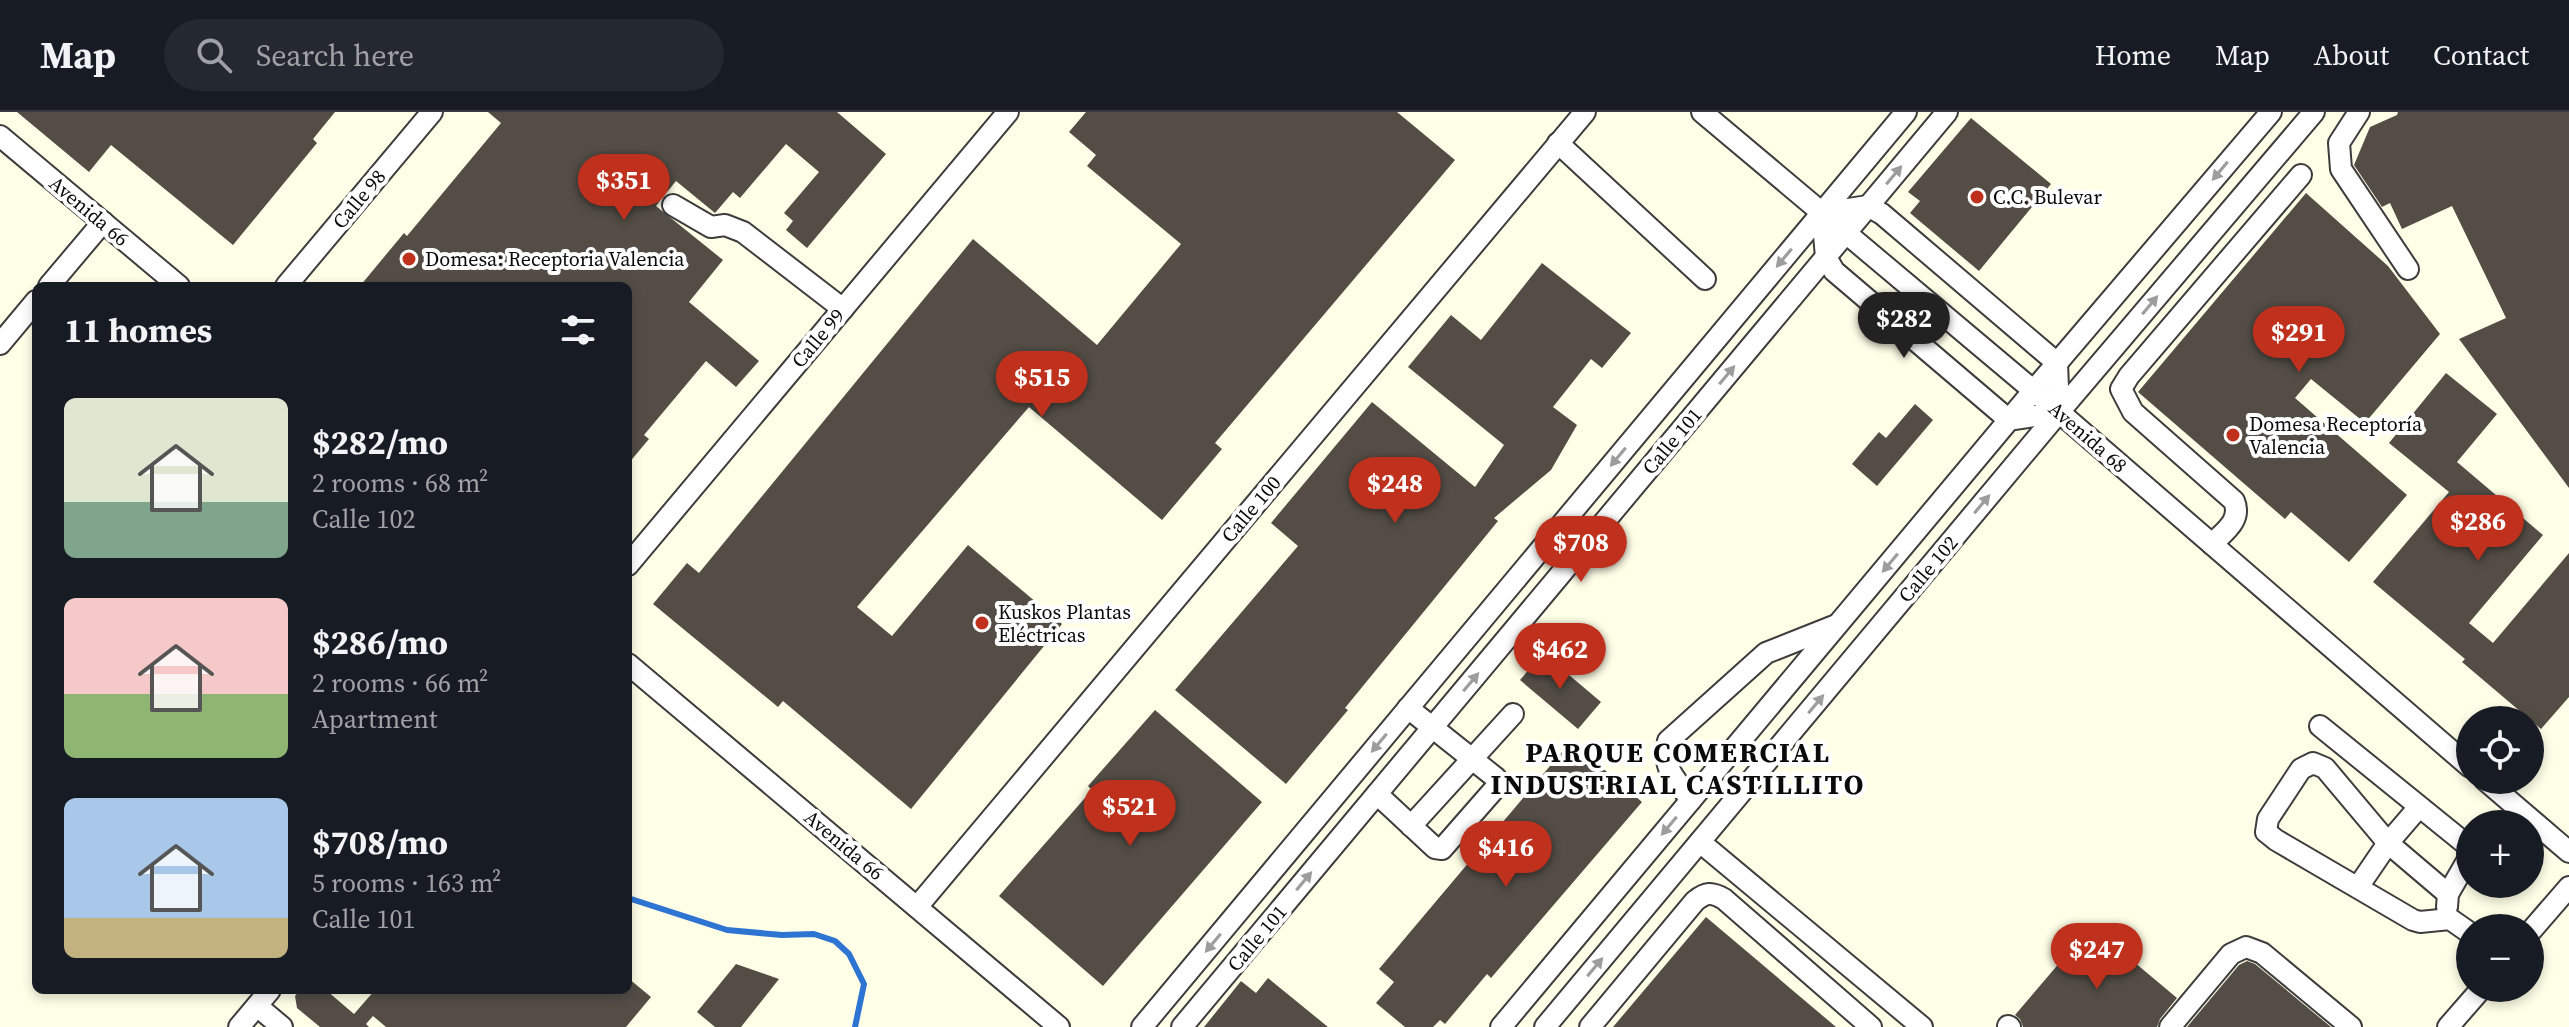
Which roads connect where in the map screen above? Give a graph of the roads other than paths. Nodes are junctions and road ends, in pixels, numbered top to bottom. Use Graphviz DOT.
graph roads {
  1 [pos="432,112"];
  2 [pos="1008,112"];
  3 [pos="1585,112"];
  4 [pos="1702,112"];
  5 [pos="1906,112"];
  6 [pos="1947,112"];
  7 [pos="2271,112"];
  8 [pos="2314,112"];
  9 [pos="2359,112"];
  10 [pos="0,136"];
  11 [pos="1558,143"];
  12 [pos="2301,175"];
  13 [pos="673,205"];
  14 [pos="1868,206"];
  15 [pos="1822,213"];
  16 [pos="103,222"];
  17 [pos="1845,232"];
  18 [pos="1826,257"];
  19 [pos="2408,269"];
  20 [pos="1705,279"];
  21 [pos="52,282"];
  22 [pos="174,282"];
  23 [pos="289,282"];
  24 [pos="32,306"];
  25 [pos="843,309"];
  26 [pos="0,344"];
  27 [pos="2057,363"];
  28 [pos="2034,390"];
  29 [pos="2059,412"];
  30 [pos="2009,420"];
  31 [pos="2212,544"];
  32 [pos="632,560"];
  33 [pos="1837,625"];
  34 [pos="632,667"];
  35 [pos="1408,708"];
  36 [pos="1513,714"];
  37 [pos="2320,726"];
  38 [pos="1432,728"];
  39 [pos="2456,755"];
  40 [pos="1471,758"];
  41 [pos="1377,794"];
  42 [pos="2501,794"];
  43 [pos="1691,800"];
  44 [pos="2419,807"];
  45 [pos="1411,826"];
  46 [pos="2456,836"];
  47 [pos="1700,842"];
  48 [pos="2388,843"];
  49 [pos="2569,852"];
  50 [pos="2456,879"];
  51 [pos="2358,887"];
  52 [pos="2569,887"];
  53 [pos="2448,894"];
  54 [pos="917,907"];
  55 [pos="2544,916"];
  56 [pos="2450,919"];
  57 [pos="2456,923"];
  58 [pos="264,998"];
  59 [pos="2470,1002"];
  60 [pos="239,1027"];
  61 [pos="282,1027"];
  62 [pos="1059,1027"];
  63 [pos="1142,1027"];
  64 [pos="1182,1027"];
  65 [pos="1501,1027"];
  66 [pos="1545,1027"];
  67 [pos="1590,1027"];
  68 [pos="1871,1027"];
  69 [pos="1922,1027"];
  70 [pos="2170,1027"];
  71 [pos="2351,1027"];
  72 [pos="2448,1027"];
  1 -- 23 [label="street, Calle 98"];
  2 -- 25 [label="street, Calle 99"];
  3 -- 11 [label="street, Calle 100"];
  4 -- 15 [label="street, Avenida 68"];
  5 -- 15 [label="street, Calle 101"];
  14 -- 6 [label="street, Calle 101, one-way"];
  7 -- 27 [label="street, Calle 102, one-way"];
  29 -- 8 [label="street, Calle 102, one-way"];
  9 -- 19 [label="street"];
  10 -- 16 [label="street, Avenida 66"];
  11 -- 20 [label="street"];
  11 -- 54 [label="street, Calle 100"];
  12 -- 31 [label="street"];
  13 -- 25 [label="street"];
  14 -- 15 [label="street"];
  14 -- 17 [label="street, Calle 101"];
  14 -- 27 [label="street"];
  15 -- 17 [label="street, Avenida 68"];
  15 -- 18 [label="street"];
  15 -- 35 [label="street, Calle 101, one-way"];
  16 -- 21 [label="street"];
  16 -- 22 [label="street, Avenida 66"];
  17 -- 18 [label="street, Calle 101"];
  17 -- 28 [label="street, Avenida 68"];
  18 -- 30 [label="street"];
  38 -- 18 [label="street, Calle 101, one-way"];
  24 -- 26 [label="street"];
  25 -- 32 [label="street, Calle 99"];
  27 -- 28 [label="street, Calle 102"];
  27 -- 29 [label="street"];
  28 -- 29 [label="street, Avenida 68"];
  28 -- 30 [label="street, Calle 102"];
  29 -- 30 [label="street"];
  29 -- 31 [label="street, Avenida 68"];
  47 -- 29 [label="street, Calle 102, one-way"];
  30 -- 33 [label="street, Calle 102, one-way"];
  31 -- 39 [label="street, Avenida 68"];
  33 -- 43 [label="street, Calle 102"];
  33 -- 43 [label="street"];
  34 -- 54 [label="street, Avenida 66"];
  35 -- 38 [label="street"];
  35 -- 63 [label="street, Calle 101, one-way"];
  36 -- 40 [label="street"];
  37 -- 44 [label="street"];
  38 -- 40 [label="street"];
  38 -- 41 [label="street, Calle 101"];
  40 -- 45 [label="street"];
  40 -- 45 [label="street"];
  41 -- 45 [label="street"];
  64 -- 41 [label="street, Calle 101, one-way"];
  42 -- 49 [label="street"];
  43 -- 65 [label="street, Calle 102, one-way"];
  44 -- 46 [label="street"];
  44 -- 48 [label="street"];
  66 -- 47 [label="street, Calle 102, one-way"];
  47 -- 69 [label="street"];
  48 -- 51 [label="street"];
  48 -- 51 [label="street"];
  48 -- 53 [label="street"];
  50 -- 53 [label="street"];
  51 -- 56 [label="street"];
  52 -- 55 [label="street"];
  53 -- 56 [label="street"];
  54 -- 62 [label="street, Avenida 66"];
  56 -- 57 [label="street"];
  58 -- 60 [label="street"];
  58 -- 61 [label="street"];
  59 -- 72 [label="street"];
  67 -- 68 [label="street"];
  70 -- 71 [label="street"];
}
